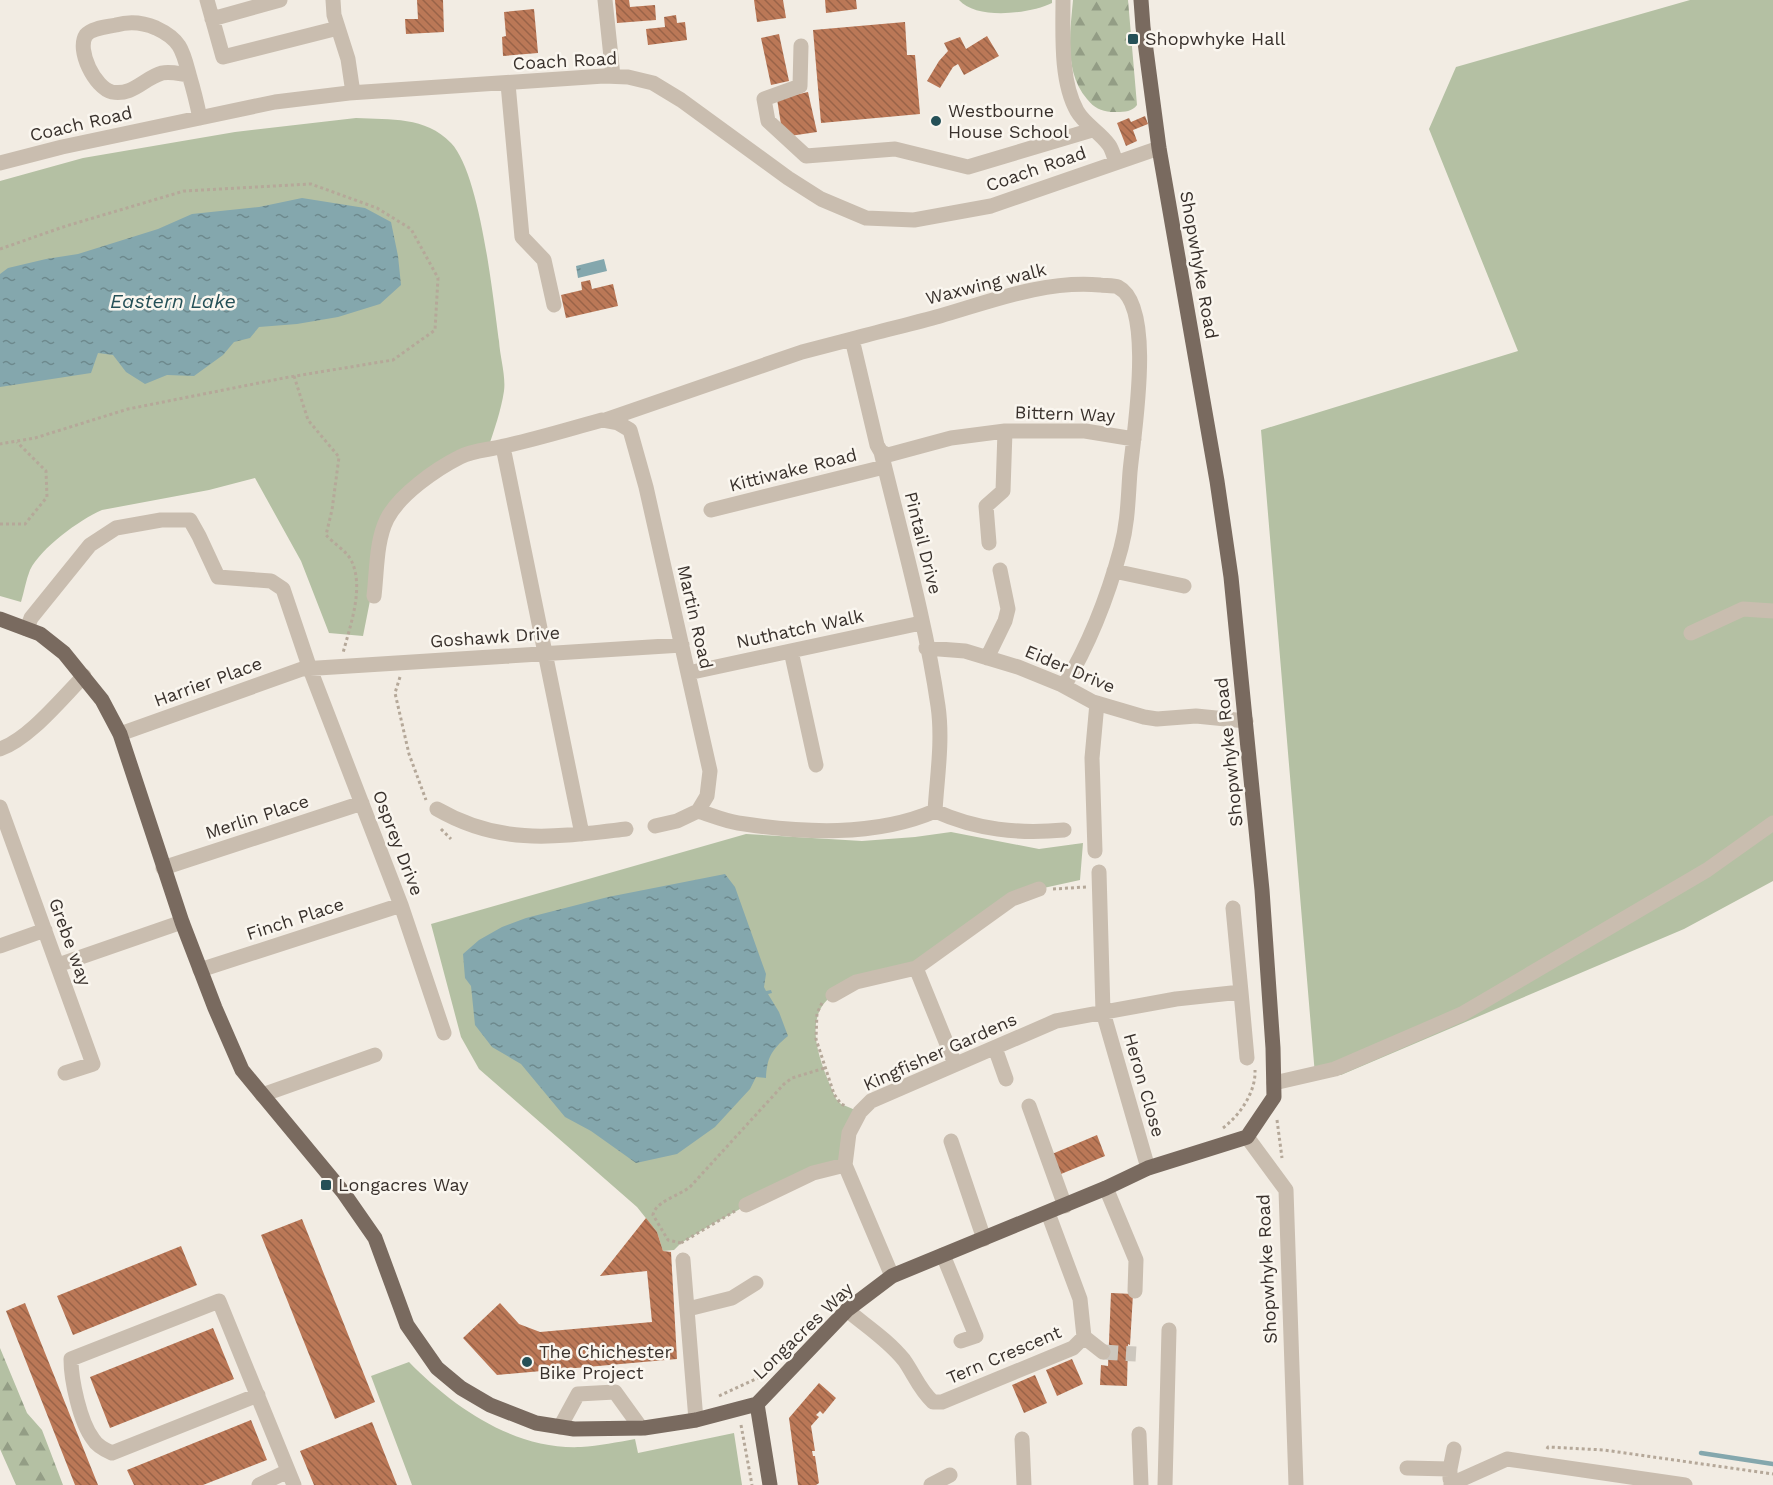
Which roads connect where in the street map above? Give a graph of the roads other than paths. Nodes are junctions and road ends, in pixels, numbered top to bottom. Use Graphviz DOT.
graph roads {
  1 [pos="207,0"];
  2 [pos="280,0"];
  3 [pos="605,0"];
  4 [pos="1063,0"];
  5 [pos="1141,0"];
  6 [pos="330,1"];
  7 [pos="212,19"];
  8 [pos="338,28"];
  9 [pos="801,46"];
  10 [pos="189,75"];
  11 [pos="613,76"];
  12 [pos="508,84"];
  13 [pos="353,93"];
  14 [pos="200,118"];
  15 [pos="1092,130"];
  16 [pos="1160,148"];
  17 [pos="1116,162"];
  18 [pos="0,163"];
  19 [pos="554,305"];
  20 [pos="852,339"];
  21 [pos="605,420"];
  22 [pos="1005,431"];
  23 [pos="1134,439"];
  24 [pos="503,447"];
  25 [pos="883,460"];
  26 [pos="711,510"];
  27 [pos="989,543"];
  28 [pos="1000,570"];
  29 [pos="1114,571"];
  30 [pos="1184,586"];
  31 [pos="374,596"];
  32 [pos="1773,611"];
  33 [pos="0,619"];
  34 [pos="921,623"];
  35 [pos="27,629"];
  36 [pos="1691,633"];
  37 [pos="682,645"];
  38 [pos="926,648"];
  39 [pos="791,651"];
  40 [pos="545,653"];
  41 [pos="987,657"];
  42 [pos="310,669"];
  43 [pos="688,673"];
  44 [pos="84,676"];
  45 [pos="1064,686"];
  46 [pos="1098,704"];
  47 [pos="1246,720"];
  48 [pos="120,734"];
  49 [pos="0,749"];
  50 [pos="816,765"];
  51 [pos="362,803"];
  52 [pos="432,806"];
  53 [pos="0,807"];
  54 [pos="698,811"];
  55 [pos="935,811"];
  56 [pos="1773,823"];
  57 [pos="655,826"];
  58 [pos="626,829"];
  59 [pos="1064,830"];
  60 [pos="582,834"];
  61 [pos="1095,851"];
  62 [pos="164,868"];
  63 [pos="1100,879"];
  64 [pos="1040,890"];
  65 [pos="401,905"];
  66 [pos="1233,908"];
  67 [pos="182,922"];
  68 [pos="45,930"];
  69 [pos="0,946"];
  70 [pos="58,965"];
  71 [pos="916,968"];
  72 [pos="200,970"];
  73 [pos="1240,992"];
  74 [pos="833,995"];
  75 [pos="1103,1012"];
  76 [pos="444,1034"];
  77 [pos="995,1048"];
  78 [pos="375,1054"];
  79 [pos="1246,1058"];
  80 [pos="956,1064"];
  81 [pos="65,1073"];
  82 [pos="1006,1079"];
  83 [pos="1274,1090"];
  84 [pos="262,1095"];
  85 [pos="1029,1106"];
  86 [pos="1247,1137"];
  87 [pos="951,1141"];
  88 [pos="845,1165"];
  89 [pos="1148,1167"];
  90 [pos="1106,1188"];
  91 [pos="746,1205"];
  92 [pos="1065,1206"];
  93 [pos="1048,1213"];
  94 [pos="984,1239"];
  95 [pos="943,1255"];
  96 [pos="683,1260"];
  97 [pos="892,1276"];
  98 [pos="756,1283"];
  99 [pos="1135,1291"];
  100 [pos="688,1309"];
  101 [pos="847,1311"];
  102 [pos="1169,1330"];
  103 [pos="1084,1336"];
  104 [pos="961,1341"];
  105 [pos="1104,1352"];
  106 [pos="258,1395"];
  107 [pos="757,1404"];
  108 [pos="696,1420"];
  109 [pos="560,1427"];
  110 [pos="641,1428"];
  111 [pos="1139,1434"];
  112 [pos="1022,1439"];
  113 [pos="1454,1449"];
  114 [pos="1407,1468"];
  115 [pos="1450,1469"];
  116 [pos="950,1475"];
  117 [pos="291,1478"];
  118 [pos="259,1485"];
  119 [pos="770,1485"];
  120 [pos="931,1485"];
  121 [pos="1024,1485"];
  122 [pos="1141,1485"];
  123 [pos="1165,1485"];
  124 [pos="1296,1485"];
  125 [pos="1451,1485"];
  126 [pos="1684,1485"];
  1 -- 7 [label="street"];
  2 -- 7 [label="street"];
  3 -- 11 [label="street"];
  4 -- 15 [label="street"];
  5 -- 16 [label="main road, Shopwhyke Road"];
  6 -- 8 [label="street"];
  7 -- 8 [label="street"];
  8 -- 13 [label="street"];
  9 -- 15 [label="street"];
  10 -- 10 [label="street"];
  10 -- 14 [label="street"];
  11 -- 12 [label="street, Coach Road"];
  11 -- 17 [label="street, Coach Road"];
  12 -- 13 [label="street, Coach Road"];
  12 -- 19 [label="street"];
  13 -- 14 [label="street, Coach Road"];
  14 -- 18 [label="street, Coach Road"];
  15 -- 17 [label="street"];
  16 -- 17 [label="street, Coach Road"];
  16 -- 47 [label="main road, Shopwhyke Road"];
  20 -- 21 [label="street"];
  20 -- 23 [label="street, Waxwing walk"];
  20 -- 25 [label="street, Pintail Drive"];
  21 -- 24 [label="street"];
  21 -- 37 [label="street, Martin Road"];
  22 -- 23 [label="street, Bittern Way"];
  22 -- 25 [label="street, Bittern Way"];
  22 -- 27 [label="street"];
  23 -- 29 [label="street, Bittern Way"];
  24 -- 31 [label="street"];
  24 -- 40 [label="street"];
  25 -- 26 [label="street, Kittiwake Road"];
  25 -- 34 [label="street, Pintail Drive"];
  28 -- 41 [label="street"];
  29 -- 30 [label="street"];
  29 -- 45 [label="street, Bittern Way"];
  32 -- 36 [label="street"];
  33 -- 35 [label="main road, Longacres Way"];
  34 -- 38 [label="street, Pintail Drive"];
  34 -- 39 [label="street, Nuthatch Walk"];
  35 -- 42 [label="street, Osprey Drive"];
  35 -- 44 [label="main road, Longacres Way"];
  37 -- 40 [label="street, Goshawk Drive"];
  37 -- 43 [label="street, Martin Road"];
  38 -- 41 [label="street, Eider Drive"];
  38 -- 55 [label="street, Pintail Drive"];
  39 -- 43 [label="street, Nuthatch Walk"];
  39 -- 50 [label="street"];
  40 -- 42 [label="street, Goshawk Drive"];
  40 -- 60 [label="street"];
  41 -- 45 [label="street, Eider Drive"];
  42 -- 48 [label="street, Harrier Place"];
  42 -- 51 [label="street, Osprey Drive"];
  43 -- 54 [label="street, Martin Road"];
  44 -- 48 [label="main road, Longacres Way"];
  44 -- 49 [label="street"];
  45 -- 46 [label="street, Eider Drive"];
  46 -- 47 [label="street, Eider Drive"];
  46 -- 61 [label="street"];
  47 -- 83 [label="main road, Shopwhyke Road"];
  48 -- 62 [label="main road, Longacres Way"];
  51 -- 62 [label="street, Merlin Place"];
  51 -- 65 [label="street, Osprey Drive"];
  52 -- 60 [label="street"];
  53 -- 68 [label="street, Grebe way"];
  54 -- 55 [label="street"];
  54 -- 57 [label="street"];
  55 -- 59 [label="street"];
  56 -- 83 [label="street"];
  58 -- 60 [label="street"];
  62 -- 67 [label="main road, Longacres Way"];
  63 -- 75 [label="street, Heron Close"];
  64 -- 71 [label="street"];
  65 -- 72 [label="street, Finch Place"];
  65 -- 76 [label="street, Osprey Drive"];
  66 -- 73 [label="street"];
  67 -- 70 [label="street"];
  67 -- 72 [label="main road, Longacres Way"];
  68 -- 69 [label="street, Grebe way"];
  68 -- 70 [label="street, Grebe way"];
  70 -- 81 [label="street, Grebe way"];
  71 -- 74 [label="street"];
  71 -- 80 [label="street"];
  72 -- 84 [label="main road, Longacres Way"];
  73 -- 75 [label="street, Heron Close"];
  73 -- 79 [label="street"];
  75 -- 77 [label="street, Kingfisher Gardens"];
  75 -- 89 [label="street, Heron Close"];
  77 -- 80 [label="street, Kingfisher Gardens"];
  77 -- 82 [label="street"];
  78 -- 84 [label="street"];
  80 -- 88 [label="street, Kingfisher Gardens"];
  83 -- 86 [label="main road"];
  84 -- 109 [label="main road, Longacres Way"];
  85 -- 92 [label="street"];
  86 -- 89 [label="main road, Longacres Way"];
  86 -- 124 [label="street, Shopwhyke Road"];
  87 -- 94 [label="street"];
  88 -- 91 [label="street"];
  88 -- 97 [label="street"];
  89 -- 90 [label="main road, Longacres Way"];
  90 -- 92 [label="main road, Longacres Way"];
  90 -- 99 [label="street"];
  92 -- 93 [label="main road, Longacres Way"];
  93 -- 94 [label="main road, Longacres Way"];
  93 -- 103 [label="street, Tern Crescent"];
  94 -- 95 [label="main road, Longacres Way"];
  95 -- 97 [label="main road, Longacres Way"];
  95 -- 104 [label="street"];
  96 -- 100 [label="street"];
  97 -- 101 [label="main road, Longacres Way"];
  98 -- 100 [label="street"];
  100 -- 108 [label="street"];
  101 -- 103 [label="street, Tern Crescent"];
  101 -- 107 [label="main road, Longacres Way"];
  102 -- 123 [label="street"];
  103 -- 105 [label="street"];
  106 -- 106 [label="street"];
  106 -- 117 [label="street"];
  107 -- 108 [label="main road, Longacres Way"];
  107 -- 119 [label="main road"];
  108 -- 110 [label="main road, Longacres Way"];
  109 -- 110 [label="main road, Longacres Way"];
  109 -- 110 [label="street"];
  111 -- 122 [label="street"];
  112 -- 121 [label="street"];
  113 -- 115 [label="street"];
  114 -- 115 [label="street"];
  115 -- 125 [label="street"];
  116 -- 120 [label="street"];
  117 -- 118 [label="street"];
  125 -- 126 [label="street"];
}
